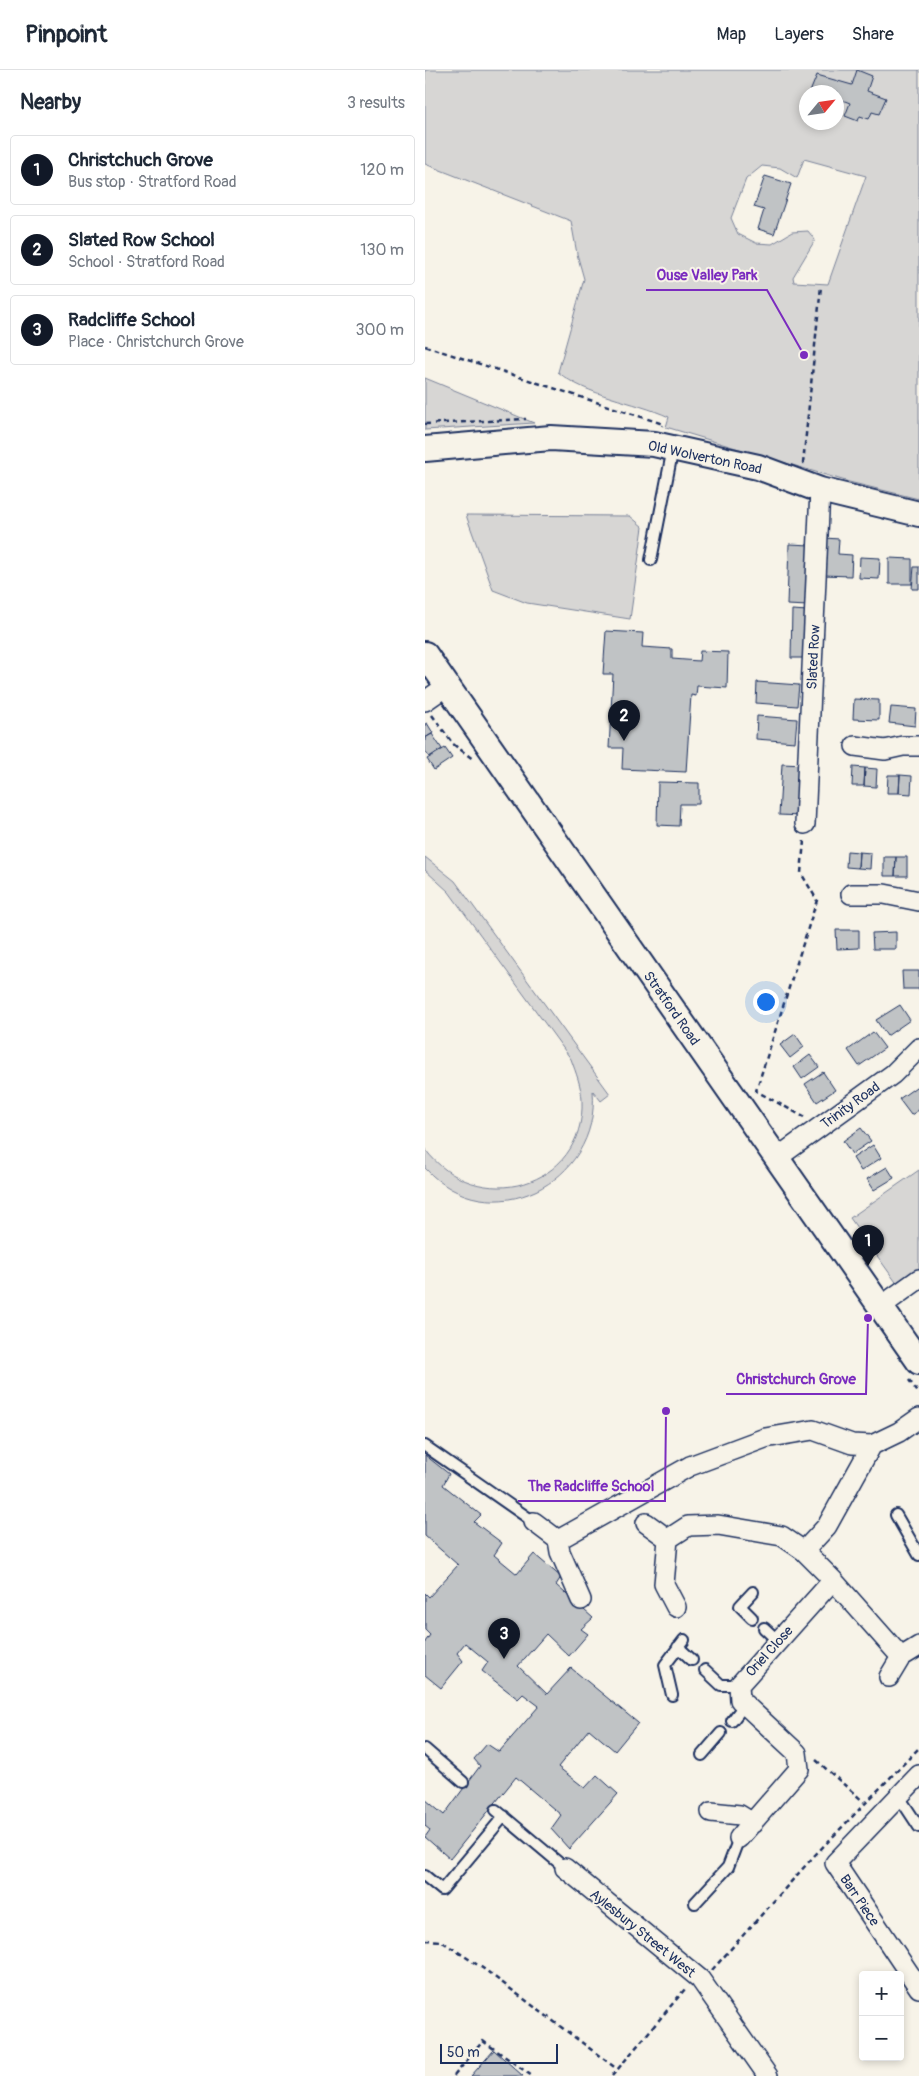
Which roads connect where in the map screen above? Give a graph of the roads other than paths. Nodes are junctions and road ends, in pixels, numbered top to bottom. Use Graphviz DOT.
graph roads {
  1 [pos="664,446"];
  2 [pos="425,448"];
  3 [pos="811,486"];
  4 [pos="919,514"];
  5 [pos="651,560"];
  6 [pos="425,654"];
  7 [pos="447,685"];
  8 [pos="425,700"];
  9 [pos="855,746"];
  10 [pos="919,746"];
  11 [pos="805,824"];
  12 [pos="851,894"];
  13 [pos="919,901"];
  14 [pos="919,1048"];
  15 [pos="777,1158"];
  16 [pos="919,1280"];
  17 [pos="880,1307"];
  18 [pos="919,1362"];
  19 [pos="919,1418"];
  20 [pos="872,1445"];
  21 [pos="425,1446"];
  22 [pos="897,1515"];
  23 [pos="534,1522"];
  24 [pos="646,1523"];
  25 [pos="667,1539"];
  26 [pos="558,1540"];
  27 [pos="804,1551"];
  28 [pos="919,1555"];
  29 [pos="833,1580"];
  30 [pos="753,1592"];
  31 [pos="581,1600"];
  32 [pos="677,1607"];
  33 [pos="752,1618"];
  34 [pos="764,1628"];
  35 [pos="779,1641"];
  36 [pos="919,1646"];
  37 [pos="901,1658"];
  38 [pos="691,1660"];
  39 [pos="705,1670"];
  40 [pos="889,1677"];
  41 [pos="739,1685"];
  42 [pos="672,1695"];
  43 [pos="745,1704"];
  44 [pos="732,1721"];
  45 [pos="721,1733"];
  46 [pos="425,1749"];
  47 [pos="702,1755"];
  48 [pos="919,1775"];
  49 [pos="463,1782"];
  50 [pos="898,1795"];
  51 [pos="711,1812"];
  52 [pos="753,1823"];
  53 [pos="919,1827"];
  54 [pos="739,1838"];
  55 [pos="565,1868"];
  56 [pos="425,1876"];
  57 [pos="695,1903"];
  58 [pos="919,1988"];
  59 [pos="767,2076"];
  1 -- 2 [label="street, Old Wolverton Road"];
  1 -- 3 [label="street, Old Wolverton Road"];
  1 -- 5 [label="lane"];
  3 -- 4 [label="street, Old Wolverton Road"];
  3 -- 11 [label="street, Slated Row"];
  6 -- 7 [label="street, Stratford Road"];
  7 -- 8 [label="street"];
  7 -- 15 [label="street, Stratford Road"];
  9 -- 10 [label="street"];
  12 -- 13 [label="street"];
  14 -- 15 [label="street, Trinity Road"];
  15 -- 17 [label="street, Stratford Road"];
  16 -- 17 [label="street"];
  17 -- 18 [label="street, Stratford Road"];
  19 -- 20 [label="street"];
  20 -- 26 [label="street"];
  20 -- 27 [label="street"];
  21 -- 23 [label="lane"];
  22 -- 28 [label="lane"];
  23 -- 26 [label="street"];
  24 -- 25 [label="street"];
  25 -- 27 [label="street"];
  25 -- 32 [label="street"];
  26 -- 31 [label="street"];
  27 -- 29 [label="street"];
  29 -- 35 [label="street, Oriel Close"];
  29 -- 37 [label="street"];
  30 -- 33 [label="lane"];
  34 -- 35 [label="lane"];
  35 -- 41 [label="street, Oriel Close"];
  36 -- 37 [label="street"];
  37 -- 40 [label="street"];
  38 -- 42 [label="lane"];
  39 -- 41 [label="lane"];
  41 -- 43 [label="street, Oriel Close"];
  43 -- 44 [label="lane"];
  43 -- 52 [label="street, Oriel Close"];
  45 -- 47 [label="lane"];
  46 -- 49 [label="lane"];
  48 -- 50 [label="street, Barr Piece"];
  50 -- 53 [label="lane"];
  50 -- 58 [label="street, Barr Piece"];
  51 -- 52 [label="street"];
  52 -- 54 [label="street"];
  54 -- 57 [label="lane"];
  55 -- 56 [label="lane"];
  55 -- 59 [label="street, Aylesbury Street West"];
}
